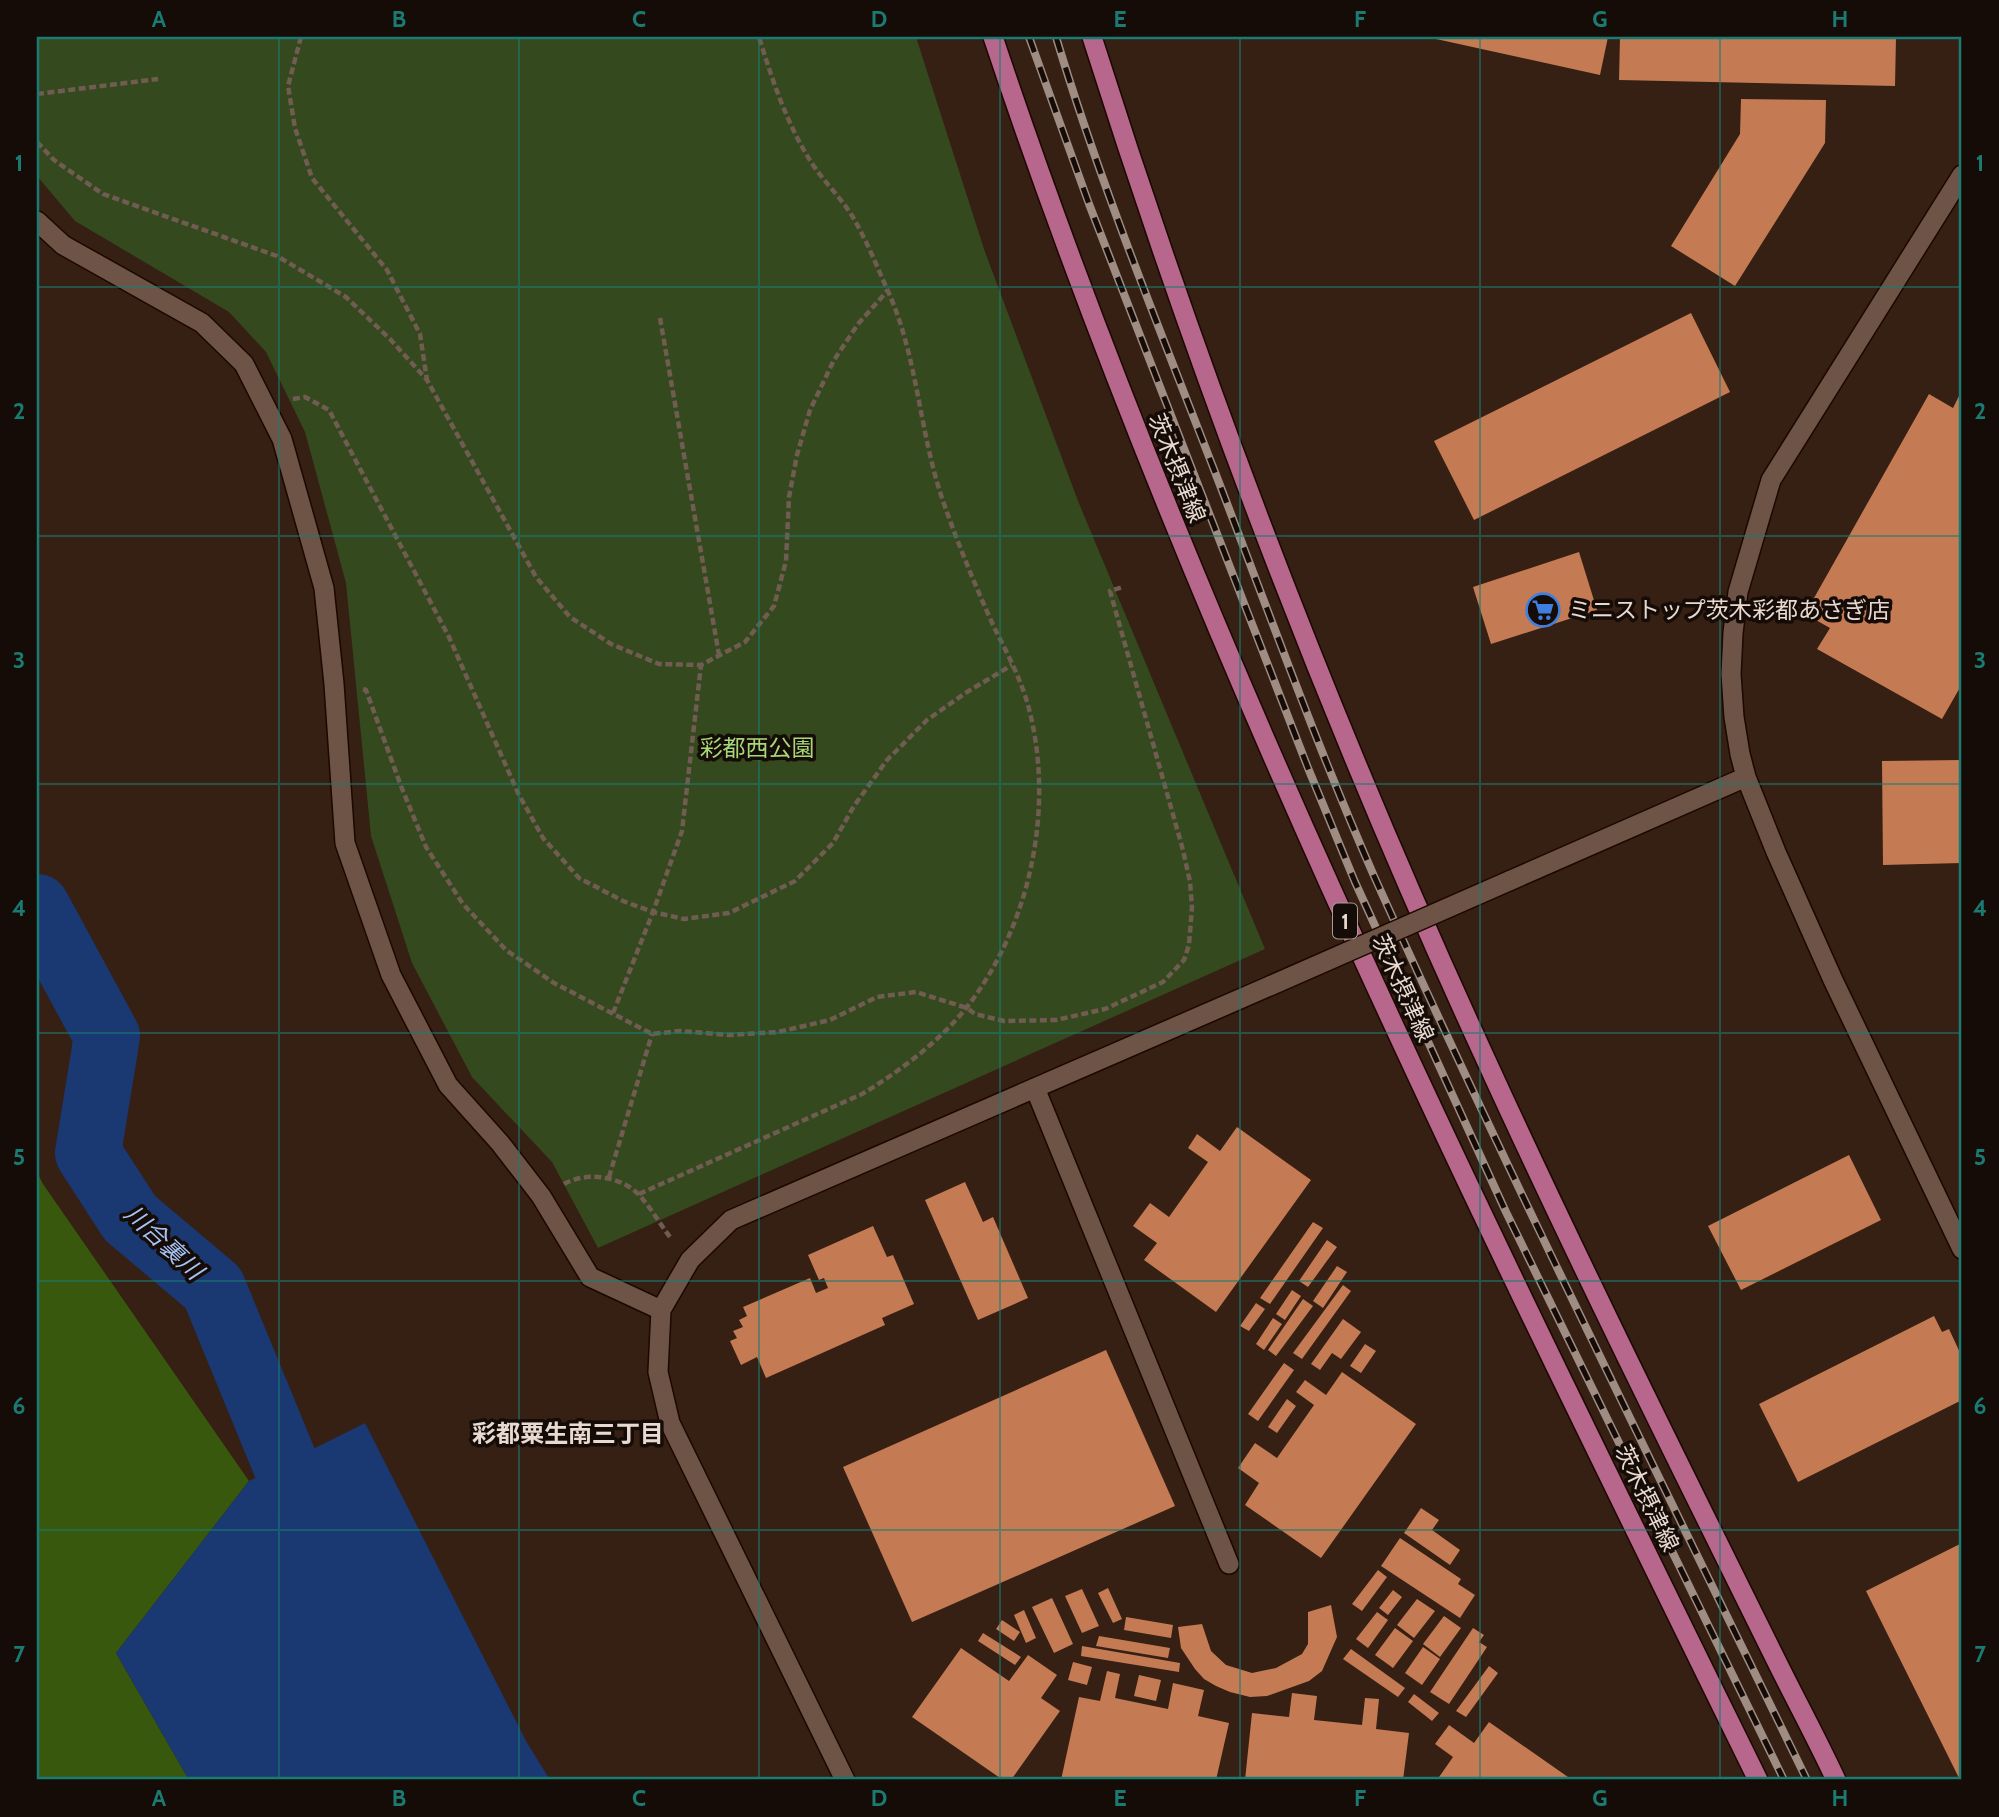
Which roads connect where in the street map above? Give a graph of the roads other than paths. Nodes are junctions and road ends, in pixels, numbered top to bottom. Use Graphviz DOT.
graph roads {
  1 [pos="993,37"];
  2 [pos="1092,37"];
  3 [pos="1962,175"];
  4 [pos="37,221"];
  5 [pos="1746,778"];
  6 [pos="1035,1088"];
  7 [pos="1962,1250"];
  8 [pos="661,1310"];
  9 [pos="1229,1564"];
  10 [pos="845,1780"];
  11 [pos="1758,1780"];
  12 [pos="1836,1780"];
  1 -- 11 [label="main road, 茨木摂津線 / 1"];
  2 -- 12 [label="main road, 茨木摂津線"];
  3 -- 5 [label="street"];
  4 -- 8 [label="street"];
  5 -- 6 [label="street, bridge"];
  5 -- 7 [label="street"];
  6 -- 8 [label="street"];
  6 -- 9 [label="street"];
  8 -- 10 [label="street"];
}
